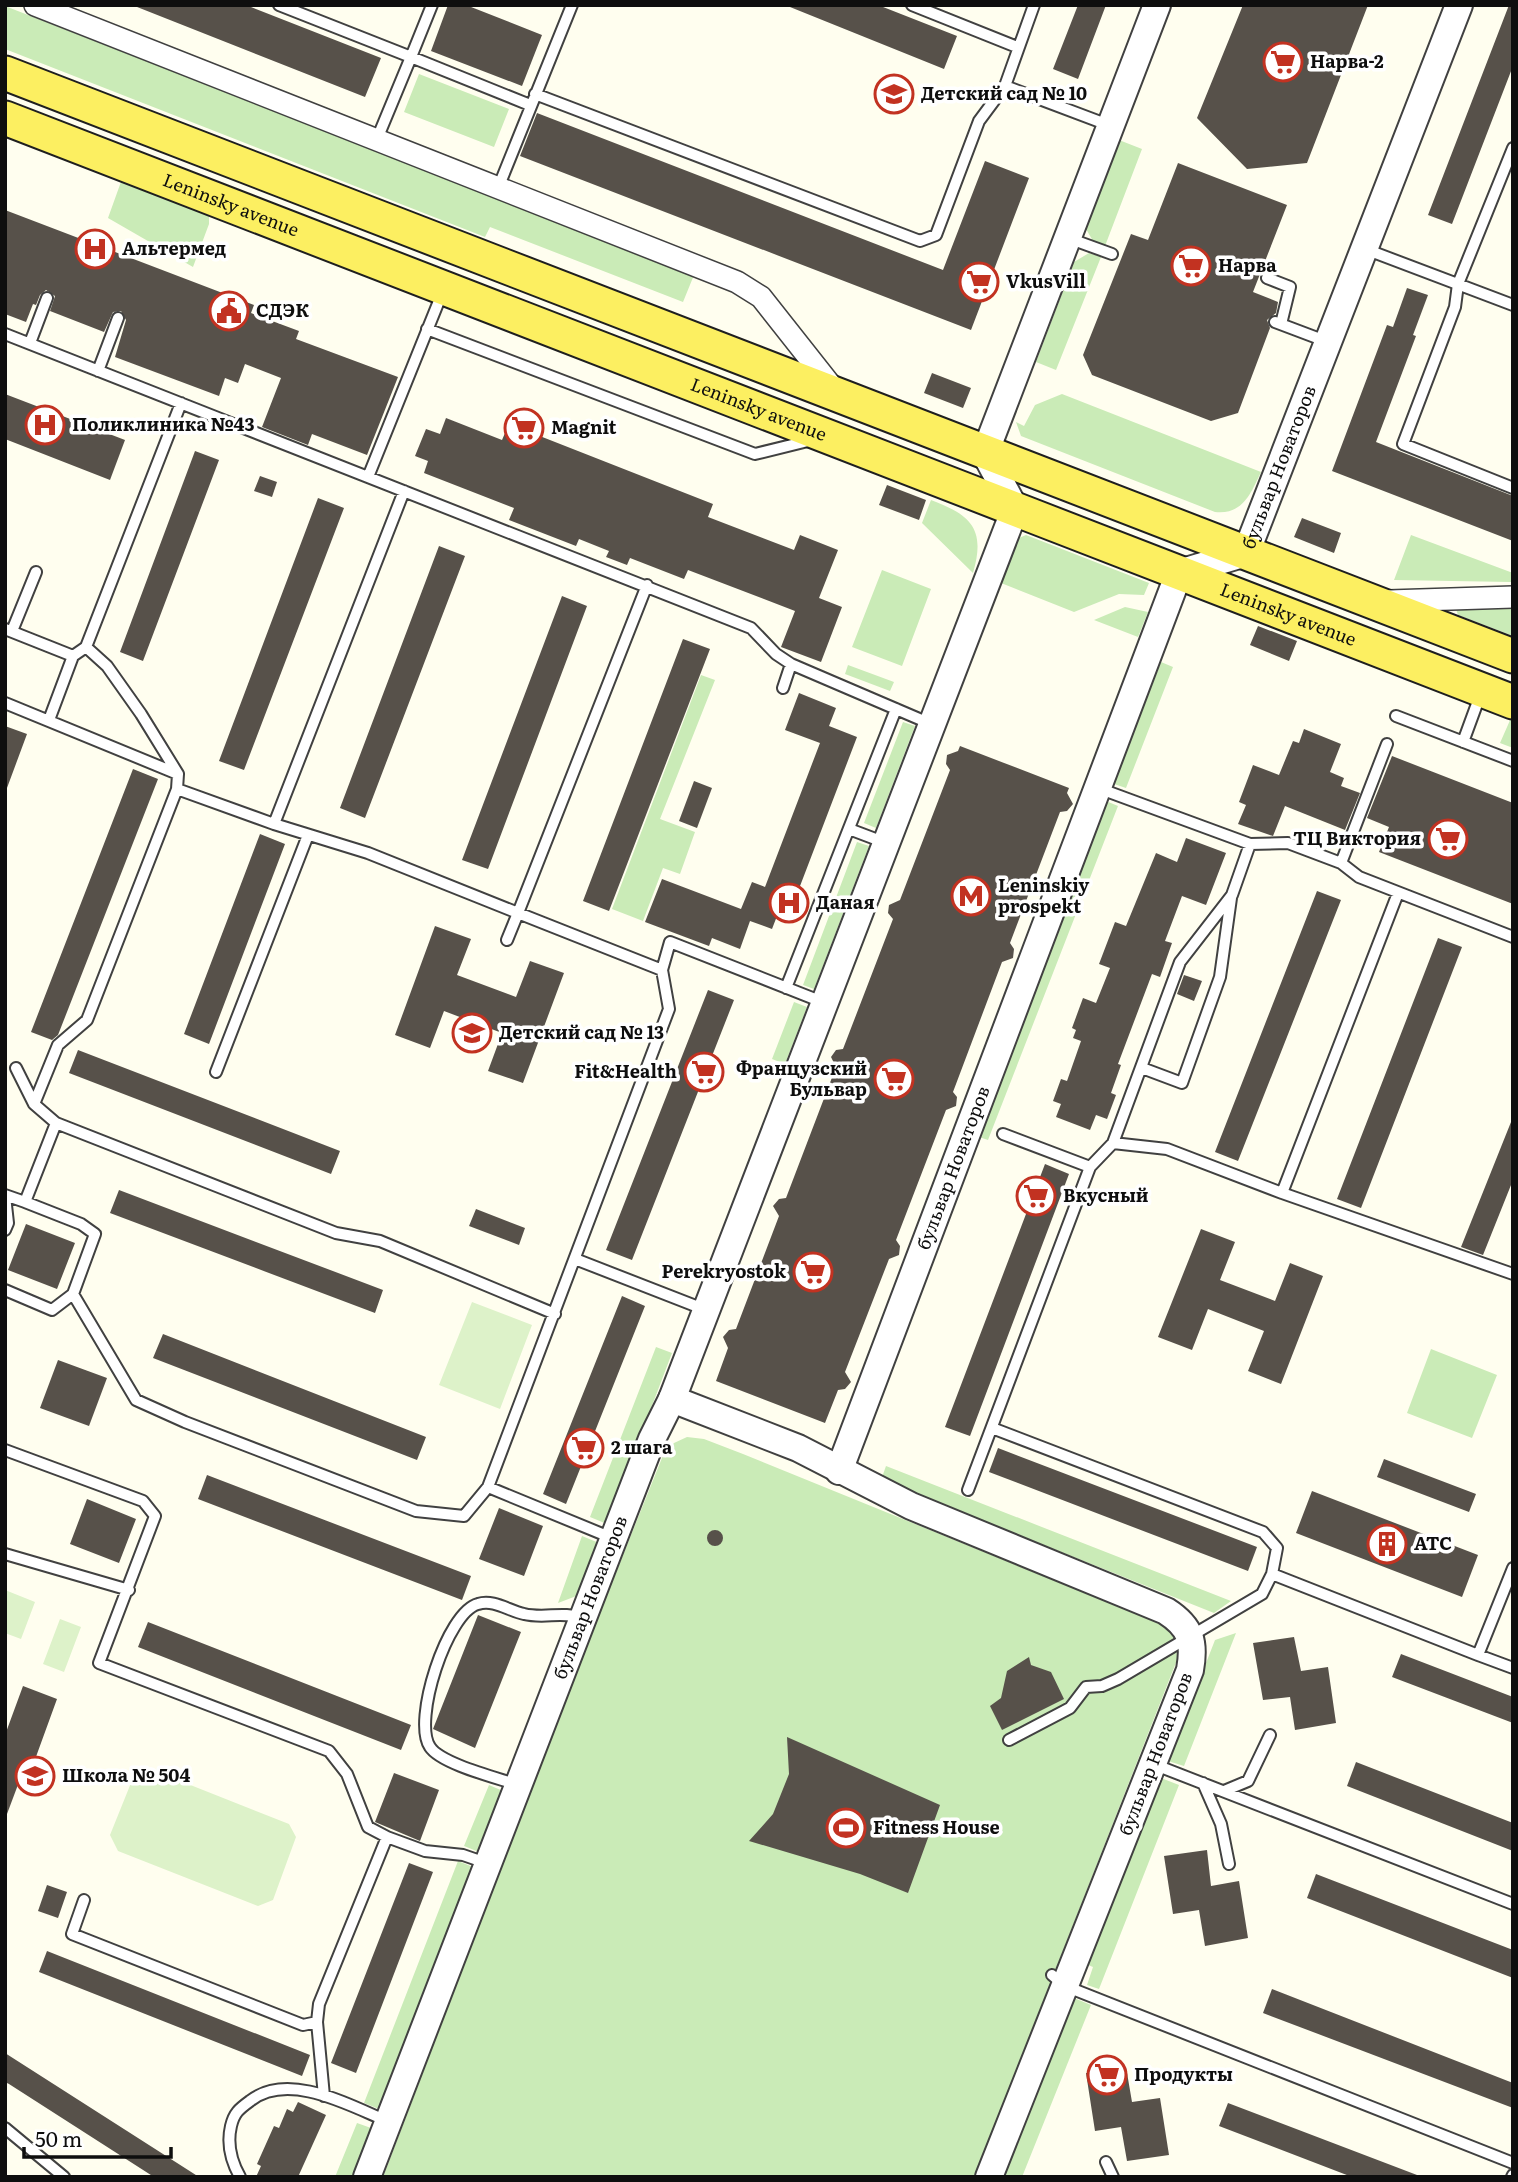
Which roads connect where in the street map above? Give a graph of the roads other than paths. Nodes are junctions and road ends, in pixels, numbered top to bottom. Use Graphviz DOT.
graph roads {
  1 [pos="35,5"];
  2 [pos="279,5"];
  3 [pos="432,5"];
  4 [pos="572,5"];
  5 [pos="912,5"];
  6 [pos="1034,5"];
  7 [pos="1157,5"];
  8 [pos="1459,5"];
  9 [pos="1017,47"];
  10 [pos="411,57"];
  11 [pos="5,73"];
  12 [pos="1005,86"];
  13 [pos="535,94"];
  14 [pos="530,105"];
  15 [pos="5,118"];
  16 [pos="1111,127"];
  17 [pos="377,139"];
  18 [pos="1513,148"];
  19 [pos="498,188"];
  20 [pos="1068,238"];
  21 [pos="1364,249"];
  22 [pos="1112,254"];
  23 [pos="1267,278"];
  24 [pos="1458,284"];
  25 [pos="445,288"];
  26 [pos="47,298"];
  27 [pos="1513,304"];
  28 [pos="118,318"];
  29 [pos="426,329"];
  30 [pos="5,334"];
  31 [pos="1328,342"];
  32 [pos="30,343"];
  33 [pos="98,370"];
  34 [pos="839,397"];
  35 [pos="181,403"];
  36 [pos="828,437"];
  37 [pos="985,453"];
  38 [pos="1030,470"];
  39 [pos="369,477"];
  40 [pos="1513,488"];
  41 [pos="404,491"];
  42 [pos="1015,509"];
  43 [pos="1195,534"];
  44 [pos="1246,553"];
  45 [pos="36,572"];
  46 [pos="1180,573"];
  47 [pos="647,585"];
  48 [pos="1513,597"];
  49 [pos="1372,602"];
  50 [pos="9,630"];
  51 [pos="86,647"];
  52 [pos="73,656"];
  53 [pos="1513,656"];
  54 [pos="791,664"];
  55 [pos="783,688"];
  56 [pos="1498,696"];
  57 [pos="5,703"];
  58 [pos="896,709"];
  59 [pos="1396,716"];
  60 [pos="49,720"];
  61 [pos="932,724"];
  62 [pos="1463,741"];
  63 [pos="1387,744"];
  64 [pos="1513,761"];
  65 [pos="178,774"];
  66 [pos="1098,788"];
  67 [pos="177,789"];
  68 [pos="274,824"];
  69 [pos="849,829"];
  70 [pos="308,835"];
  71 [pos="886,843"];
  72 [pos="1250,844"];
  73 [pos="1341,863"];
  74 [pos="1398,893"];
  75 [pos="1232,895"];
  76 [pos="518,913"];
  77 [pos="1513,937"];
  78 [pos="508,940"];
  79 [pos="662,970"];
  80 [pos="786,988"];
  81 [pos="825,1003"];
  82 [pos="16,1068"];
  83 [pos="1142,1068"];
  84 [pos="216,1072"];
  85 [pos="34,1104"];
  86 [pos="56,1123"];
  87 [pos="1003,1134"];
  88 [pos="1113,1143"];
  89 [pos="1090,1167"];
  90 [pos="1282,1193"];
  91 [pos="5,1195"];
  92 [pos="25,1202"];
  93 [pos="5,1230"];
  94 [pos="575,1259"];
  95 [pos="1513,1274"];
  96 [pos="5,1290"];
  97 [pos="73,1294"];
  98 [pos="706,1310"];
  99 [pos="555,1314"];
  100 [pos="672,1399"];
  101 [pos="992,1428"];
  102 [pos="5,1450"];
  103 [pos="839,1471"];
  104 [pos="488,1487"];
  105 [pos="968,1490"];
  106 [pos="613,1538"];
  107 [pos="5,1554"];
  108 [pos="1513,1568"];
  109 [pos="1272,1574"];
  110 [pos="128,1590"];
  111 [pos="582,1618"];
  112 [pos="1191,1635"];
  113 [pos="1478,1655"];
  114 [pos="1513,1668"];
  115 [pos="1270,1735"];
  116 [pos="1009,1740"];
  117 [pos="1153,1764"];
  118 [pos="1203,1783"];
  119 [pos="518,1786"];
  120 [pos="1224,1791"];
  121 [pos="387,1837"];
  122 [pos="489,1864"];
  123 [pos="1229,1864"];
  124 [pos="84,1900"];
  125 [pos="1513,1904"];
  126 [pos="1058,1980"];
  127 [pos="317,2022"];
  128 [pos="324,2095"];
  129 [pos="388,2121"];
  130 [pos="5,2128"];
  131 [pos="1105,2162"];
  132 [pos="1513,2163"];
  133 [pos="64,2177"];
  134 [pos="240,2177"];
  135 [pos="367,2177"];
  136 [pos="989,2177"];
  137 [pos="1113,2177"];
  1 -- 17 [label="street"];
  2 -- 10 [label="lane"];
  3 -- 10 [label="lane"];
  4 -- 13 [label="lane"];
  5 -- 9 [label="lane"];
  6 -- 9 [label="lane"];
  7 -- 16 [label="street"];
  8 -- 21 [label="street, бульвар Новаторов"];
  9 -- 12 [label="lane"];
  10 -- 14 [label="lane"];
  10 -- 17 [label="lane"];
  11 -- 34 [label="main road"];
  12 -- 13 [label="lane"];
  12 -- 16 [label="lane"];
  13 -- 14 [label="lane"];
  14 -- 19 [label="lane"];
  15 -- 25 [label="main road, Leninsky avenue"];
  16 -- 20 [label="street"];
  17 -- 19 [label="street"];
  18 -- 24 [label="lane"];
  19 -- 34 [label="street"];
  20 -- 22 [label="lane"];
  20 -- 37 [label="street"];
  21 -- 24 [label="lane"];
  21 -- 31 [label="street, бульвар Новаторов"];
  23 -- 31 [label="lane"];
  24 -- 27 [label="lane"];
  24 -- 40 [label="lane"];
  25 -- 29 [label="lane"];
  25 -- 36 [label="main road, Leninsky avenue"];
  26 -- 32 [label="lane"];
  28 -- 33 [label="lane"];
  29 -- 36 [label="lane"];
  29 -- 39 [label="lane"];
  30 -- 32 [label="lane"];
  31 -- 44 [label="street, бульвар Новаторов"];
  32 -- 33 [label="lane"];
  33 -- 35 [label="lane"];
  34 -- 37 [label="main road"];
  35 -- 39 [label="lane"];
  35 -- 51 [label="lane"];
  36 -- 42 [label="main road, Leninsky avenue"];
  37 -- 38 [label="main road"];
  37 -- 42 [label="street"];
  38 -- 42 [label="main road"];
  38 -- 43 [label="main road"];
  39 -- 41 [label="lane"];
  41 -- 47 [label="lane"];
  41 -- 68 [label="lane"];
  42 -- 46 [label="main road, Leninsky avenue"];
  42 -- 61 [label="street, бульвар Новаторов"];
  43 -- 44 [label="main road"];
  43 -- 46 [label="main road"];
  44 -- 46 [label="street, бульвар Новаторов"];
  44 -- 49 [label="main road"];
  45 -- 50 [label="lane"];
  46 -- 56 [label="main road, Leninsky avenue"];
  46 -- 66 [label="street, бульвар Новаторов"];
  47 -- 54 [label="lane"];
  47 -- 76 [label="lane"];
  48 -- 49 [label="street"];
  49 -- 53 [label="main road"];
  50 -- 52 [label="lane"];
  51 -- 52 [label="lane"];
  51 -- 65 [label="lane"];
  52 -- 60 [label="lane"];
  54 -- 55 [label="lane"];
  54 -- 58 [label="lane"];
  56 -- 62 [label="lane"];
  57 -- 60 [label="lane"];
  58 -- 61 [label="lane"];
  58 -- 69 [label="lane"];
  59 -- 62 [label="lane"];
  60 -- 65 [label="lane"];
  61 -- 71 [label="street, бульвар Новаторов"];
  62 -- 64 [label="lane"];
  63 -- 73 [label="lane"];
  65 -- 67 [label="lane"];
  66 -- 72 [label="lane"];
  66 -- 103 [label="street, бульвар Новаторов"];
  67 -- 68 [label="lane"];
  67 -- 85 [label="lane"];
  68 -- 70 [label="lane"];
  69 -- 71 [label="lane"];
  69 -- 80 [label="lane"];
  70 -- 76 [label="lane"];
  70 -- 84 [label="lane"];
  71 -- 81 [label="street, бульвар Новаторов"];
  72 -- 73 [label="lane"];
  72 -- 75 [label="lane"];
  73 -- 74 [label="lane"];
  74 -- 77 [label="lane"];
  74 -- 90 [label="lane"];
  75 -- 83 [label="lane"];
  75 -- 83 [label="lane"];
  76 -- 78 [label="lane"];
  76 -- 79 [label="lane"];
  79 -- 80 [label="lane"];
  79 -- 94 [label="lane"];
  80 -- 81 [label="lane"];
  81 -- 98 [label="street, бульвар Новаторов"];
  82 -- 85 [label="lane"];
  83 -- 88 [label="lane"];
  85 -- 86 [label="lane"];
  86 -- 92 [label="lane"];
  86 -- 99 [label="lane"];
  87 -- 89 [label="lane"];
  88 -- 89 [label="lane"];
  88 -- 90 [label="lane"];
  89 -- 101 [label="lane"];
  90 -- 95 [label="lane"];
  91 -- 92 [label="lane"];
  91 -- 93 [label="lane"];
  92 -- 97 [label="lane"];
  94 -- 98 [label="lane"];
  94 -- 99 [label="lane"];
  96 -- 97 [label="lane"];
  97 -- 104 [label="lane"];
  98 -- 100 [label="street, бульвар Новаторов"];
  99 -- 104 [label="lane"];
  100 -- 103 [label="street"];
  100 -- 106 [label="street, бульвар Новаторов"];
  101 -- 105 [label="lane"];
  101 -- 109 [label="lane"];
  102 -- 110 [label="lane"];
  103 -- 112 [label="street"];
  104 -- 106 [label="lane"];
  106 -- 111 [label="street, бульвар Новаторов"];
  107 -- 110 [label="lane"];
  108 -- 113 [label="lane"];
  109 -- 112 [label="lane"];
  109 -- 113 [label="lane"];
  110 -- 121 [label="lane"];
  111 -- 119 [label="street, бульвар Новаторов"];
  111 -- 119 [label="lane"];
  112 -- 116 [label="lane"];
  112 -- 117 [label="street, бульвар Новаторов"];
  113 -- 114 [label="lane"];
  115 -- 120 [label="lane"];
  117 -- 118 [label="lane"];
  117 -- 126 [label="street, бульвар Новаторов"];
  118 -- 120 [label="lane"];
  118 -- 123 [label="lane"];
  119 -- 122 [label="street, бульвар Новаторов"];
  120 -- 125 [label="lane"];
  121 -- 122 [label="lane"];
  121 -- 127 [label="lane"];
  122 -- 129 [label="street, бульвар Новаторов"];
  124 -- 127 [label="lane"];
  126 -- 132 [label="lane"];
  126 -- 136 [label="street, бульвар Новаторов"];
  127 -- 128 [label="lane"];
  128 -- 129 [label="lane"];
  128 -- 134 [label="lane"];
  129 -- 135 [label="street, бульвар Новаторов"];
  130 -- 133 [label="lane"];
  131 -- 137 [label="lane"];
}
